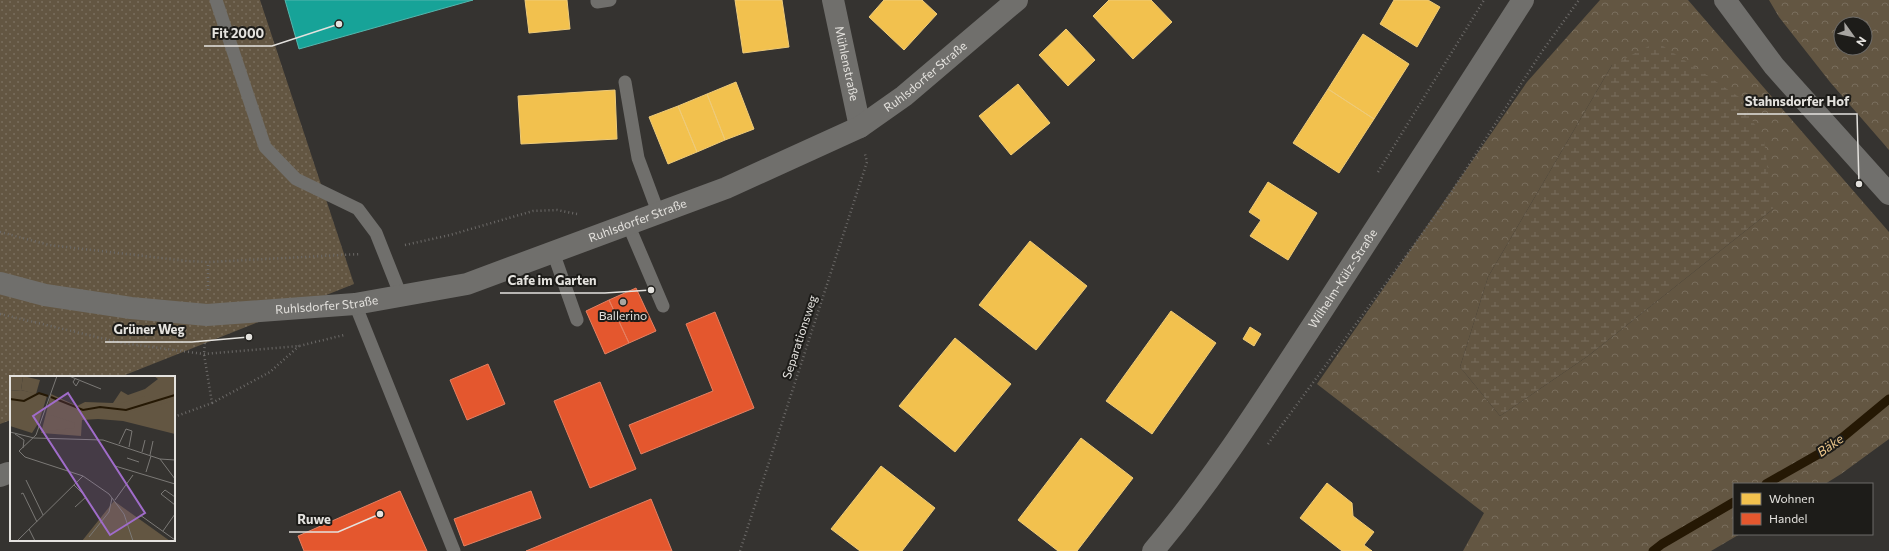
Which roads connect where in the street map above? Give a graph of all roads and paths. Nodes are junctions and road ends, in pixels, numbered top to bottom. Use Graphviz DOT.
graph roads {
  1 [pos="216,0"];
  2 [pos="597,0"];
  3 [pos="610,0"];
  4 [pos="833,0"];
  5 [pos="1017,0"];
  6 [pos="1523,0"];
  7 [pos="1579,0"];
  8 [pos="1725,0"];
  9 [pos="625,82"];
  10 [pos="860,127"];
  11 [pos="1889,194"];
  12 [pos="658,212"];
  13 [pos="580,215"];
  14 [pos="628,224"];
  15 [pos="0,232"];
  16 [pos="382,249"];
  17 [pos="553,252"];
  18 [pos="0,284"];
  19 [pos="401,296"];
  20 [pos="354,304"];
  21 [pos="663,306"];
  22 [pos="208,315"];
  23 [pos="576,320"];
  24 [pos="298,346"];
  25 [pos="212,403"];
  26 [pos="1296,407"];
  27 [pos="175,417"];
  28 [pos="454,551"];
  29 [pos="740,551"];
  30 [pos="1153,551"];
  1 -- 16 [label="lane"];
  2 -- 3 [label="lane"];
  4 -- 10 [label="main road, Mühlenstraße"];
  5 -- 10 [label="main road, Ruhlsdorfer Straße"];
  6 -- 30 [label="main road, Wilhelm-Külz-Straße"];
  7 -- 26 [label="path"];
  8 -- 11 [label="main road"];
  9 -- 12 [label="lane"];
  10 -- 12 [label="main road, Ruhlsdorfer Straße"];
  10 -- 29 [label="path, Separationsweg"];
  12 -- 14 [label="main road, Ruhlsdorfer Straße"];
  13 -- 16 [label="path"];
  14 -- 17 [label="main road, Ruhlsdorfer Straße"];
  14 -- 21 [label="lane"];
  15 -- 16 [label="path"];
  16 -- 19 [label="lane"];
  17 -- 19 [label="main road, Ruhlsdorfer Straße"];
  17 -- 23 [label="lane"];
  18 -- 22 [label="main road, Ruhlsdorfer Straße"];
  19 -- 20 [label="main road, Ruhlsdorfer Straße"];
  20 -- 22 [label="main road, Ruhlsdorfer Straße"];
  20 -- 28 [label="lane"];
  22 -- 25 [label="path"];
  24 -- 25 [label="path"];
  25 -- 27 [label="path"];
}
